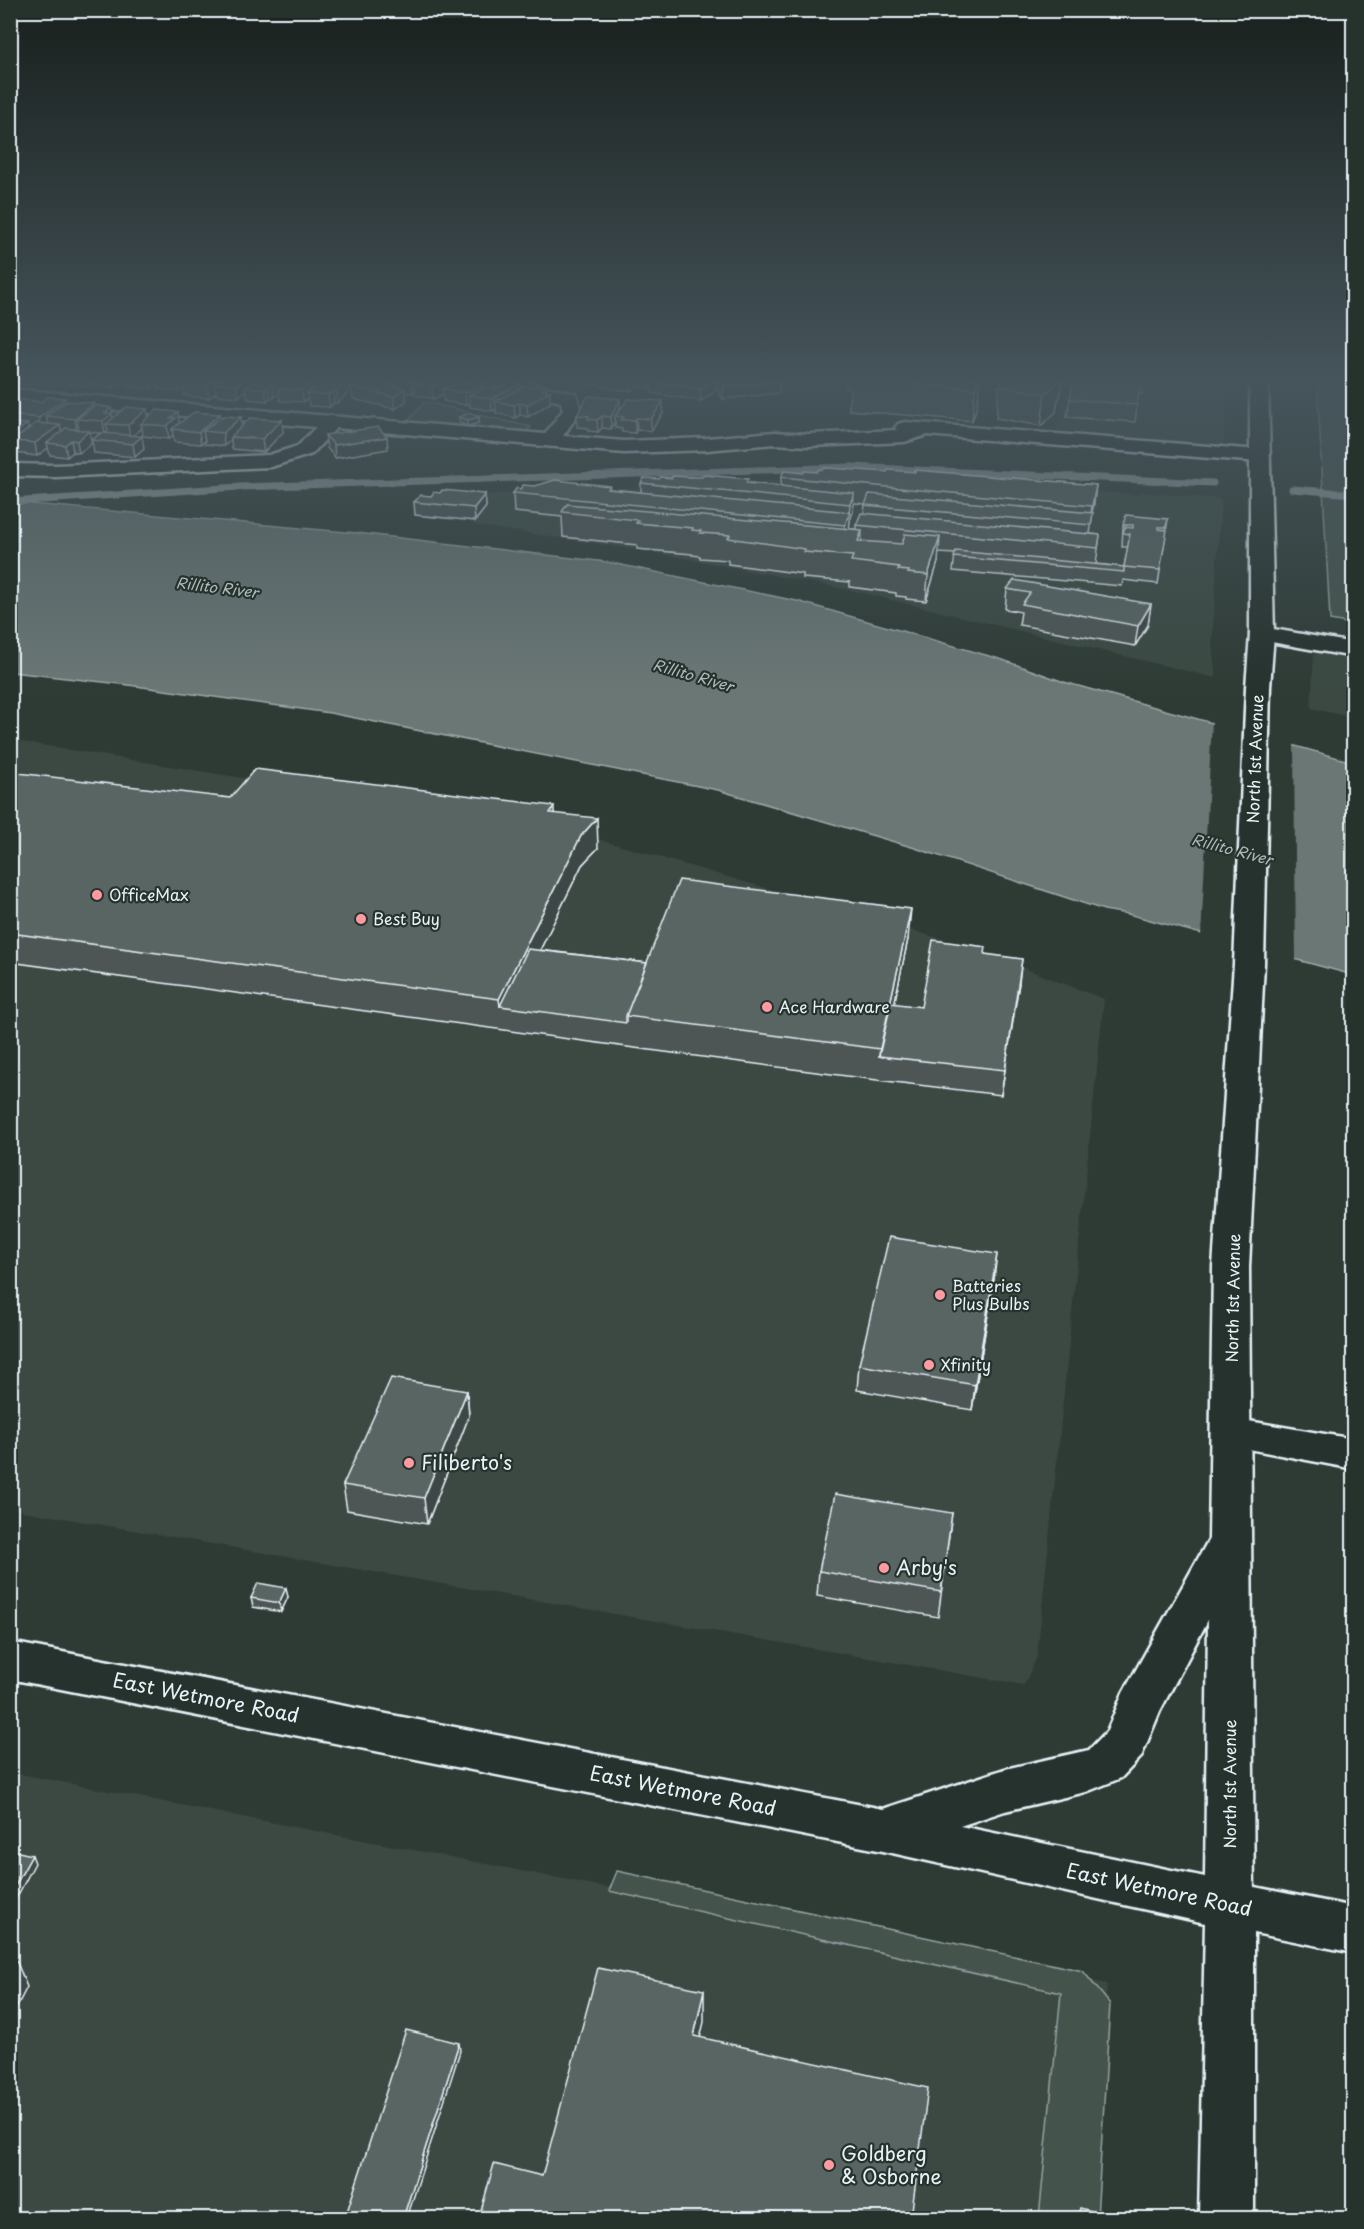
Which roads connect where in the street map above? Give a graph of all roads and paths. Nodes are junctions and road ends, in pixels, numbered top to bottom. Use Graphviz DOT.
graph roads {
  1 [pos="1259,483"];
  2 [pos="1262,634"];
  3 [pos="1353,650"];
  4 [pos="1231,1432"];
  5 [pos="1353,1454"];
  6 [pos="1231,1540"];
  7 [pos="10,1660"];
  8 [pos="883,1830"];
  9 [pos="1230,1905"];
  10 [pos="1353,1930"];
  11 [pos="1226,2218"];
  1 -- 2 [label="main road, North 1st Avenue"];
  2 -- 3 [label="main road"];
  2 -- 4 [label="main road, North 1st Avenue"];
  4 -- 5 [label="main road"];
  4 -- 6 [label="main road, North 1st Avenue"];
  6 -- 8 [label="main road"];
  6 -- 9 [label="main road, North 1st Avenue"];
  7 -- 8 [label="main road, East Wetmore Road"];
  8 -- 9 [label="main road, East Wetmore Road"];
  9 -- 10 [label="main road, East Wetmore Road"];
  9 -- 11 [label="main road, North 1st Avenue"];
}
